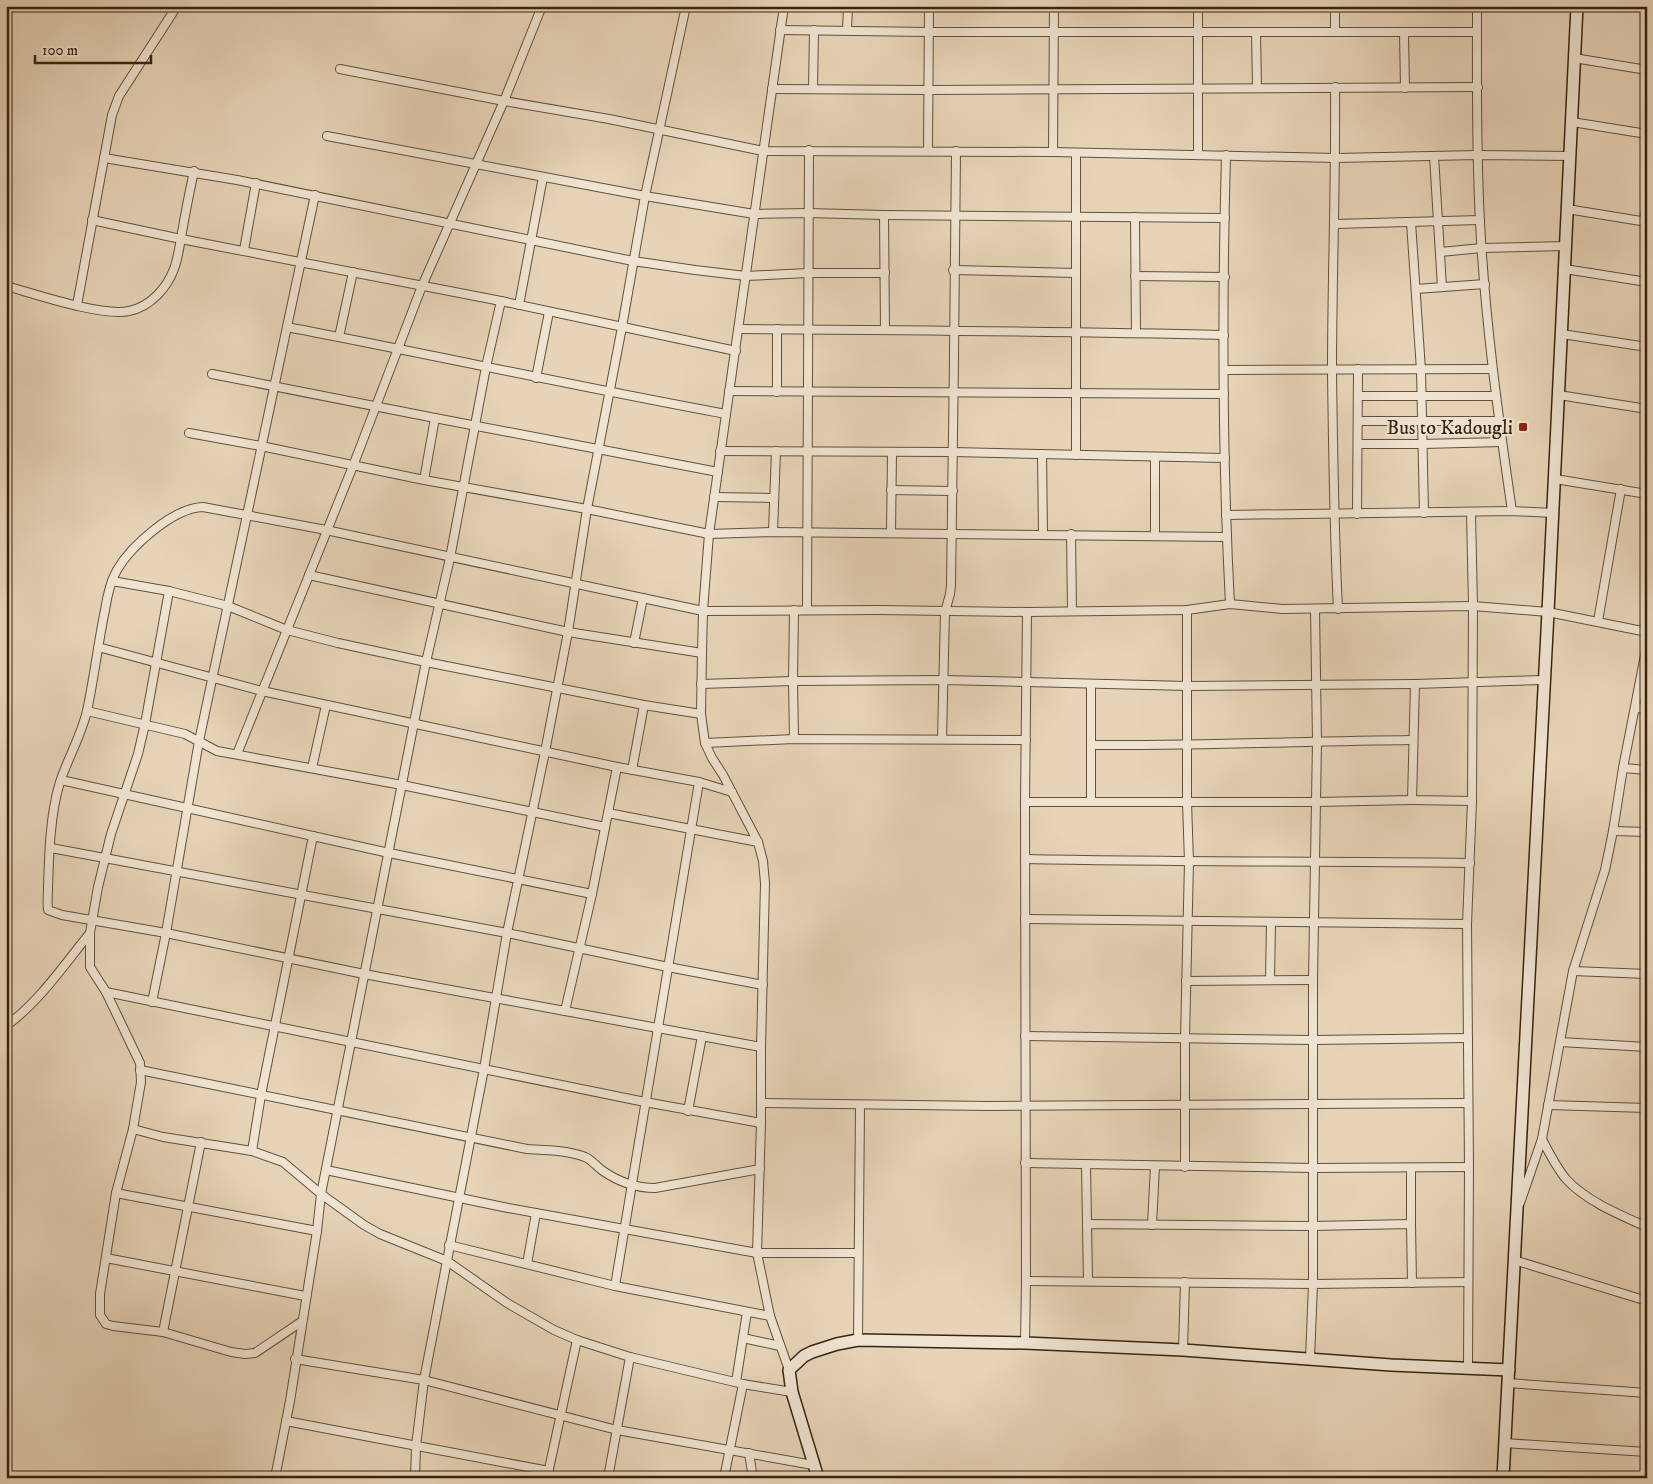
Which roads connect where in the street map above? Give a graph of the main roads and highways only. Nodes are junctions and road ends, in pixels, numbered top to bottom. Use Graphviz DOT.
graph roads {
  1 [pos="1577,6"];
  2 [pos="1508,1370"];
  3 [pos="818,1478"];
  4 [pos="1503,1478"];
  1 -- 2 [label="main road"];
  2 -- 3 [label="main road"];
  2 -- 4 [label="main road"];
}
